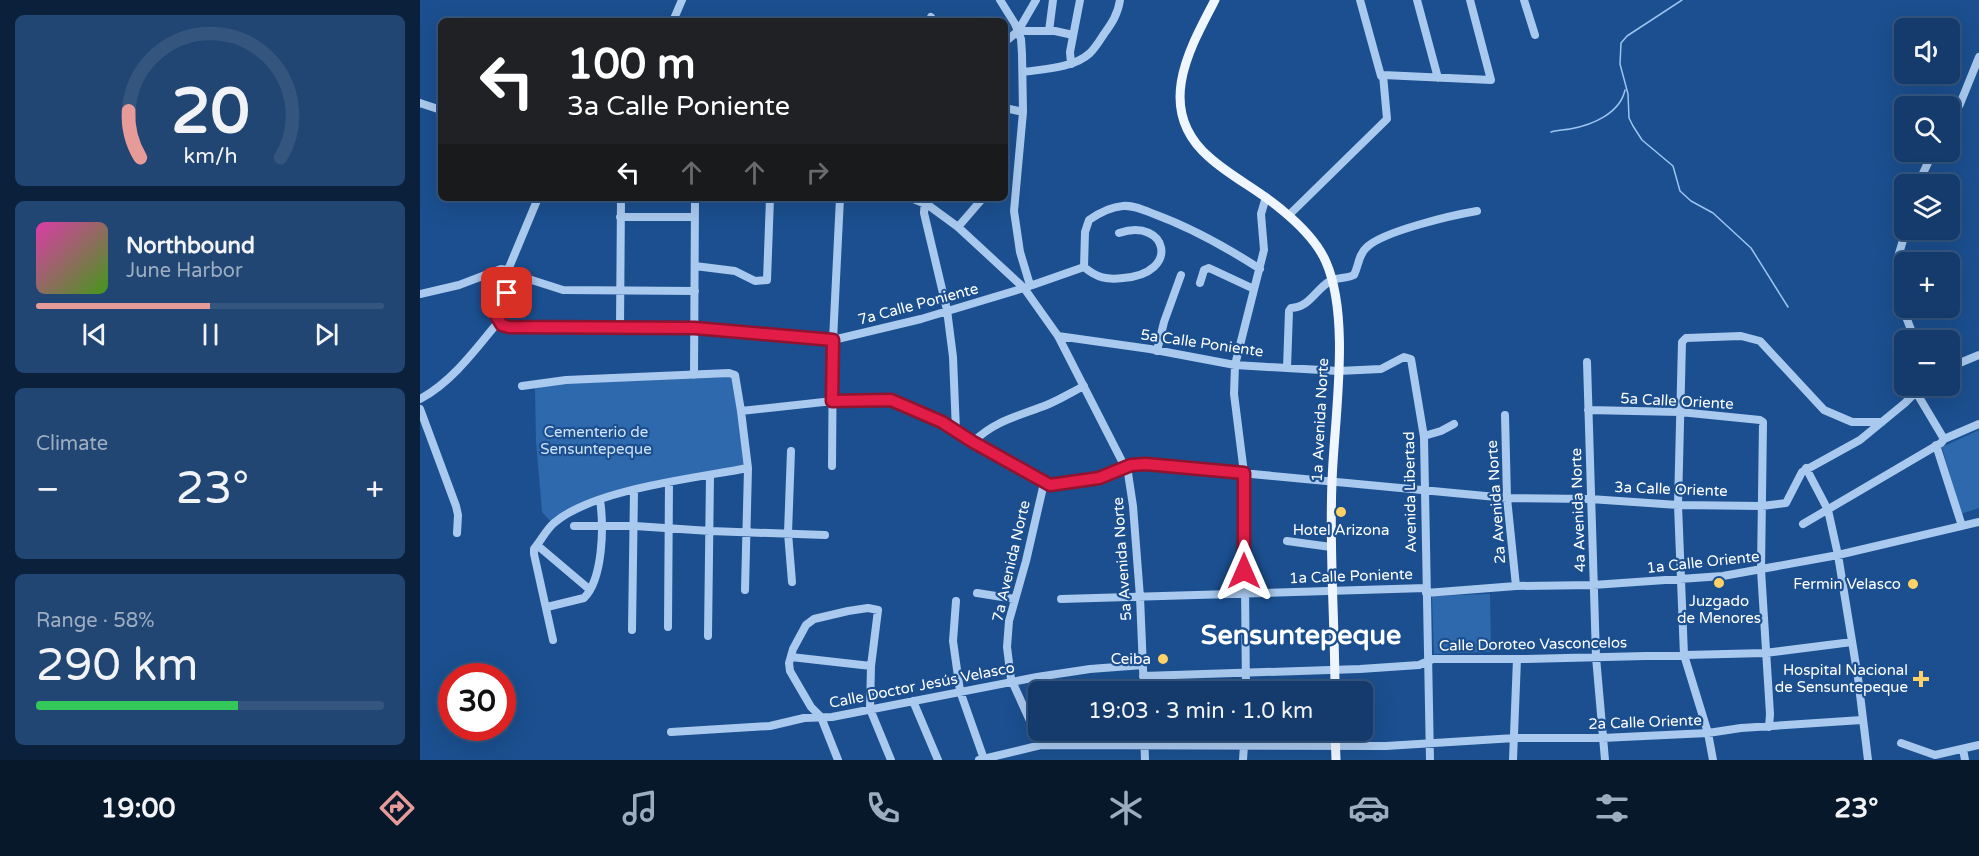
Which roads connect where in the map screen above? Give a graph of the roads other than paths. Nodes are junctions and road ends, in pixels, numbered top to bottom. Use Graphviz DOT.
graph roads {
  1 [pos="682,0"];
  2 [pos="1000,0"];
  3 [pos="1036,0"];
  4 [pos="1053,0"];
  5 [pos="1080,0"];
  6 [pos="1120,0"];
  7 [pos="1215,0"];
  8 [pos="1360,0"];
  9 [pos="1417,0"];
  10 [pos="1470,0"];
  11 [pos="1524,0"];
  12 [pos="674,18"];
  13 [pos="1018,31"];
  14 [pos="1049,32"];
  15 [pos="1073,35"];
  16 [pos="1535,35"];
  17 [pos="1008,39"];
  18 [pos="1979,57"];
  19 [pos="1071,64"];
  20 [pos="1023,72"];
  21 [pos="1383,75"];
  22 [pos="1438,78"];
  23 [pos="420,103"];
  24 [pos="1960,104"];
  25 [pos="438,109"];
  26 [pos="1008,109"];
  27 [pos="1023,112"];
  28 [pos="1266,197"];
  29 [pos="537,201"];
  30 [pos="621,201"];
  31 [pos="695,201"];
  32 [pos="770,201"];
  33 [pos="840,201"];
  34 [pos="925,201"];
  35 [pos="926,201"];
  36 [pos="980,201"];
  37 [pos="1477,212"];
  38 [pos="1289,215"];
  39 [pos="620,217"];
  40 [pos="695,217"];
  41 [pos="958,227"];
  42 [pos="1119,233"];
  43 [pos="1903,240"];
  44 [pos="695,266"];
  45 [pos="1084,267"];
  46 [pos="1260,269"];
  47 [pos="508,270"];
  48 [pos="516,275"];
  49 [pos="1182,275"];
  50 [pos="1333,279"];
  51 [pos="1200,283"];
  52 [pos="1027,287"];
  53 [pos="1254,289"];
  54 [pos="620,291"];
  55 [pos="695,291"];
  56 [pos="420,294"];
  57 [pos="947,310"];
  58 [pos="499,321"];
  59 [pos="620,328"];
  60 [pos="695,328"];
  61 [pos="1911,330"];
  62 [pos="1058,336"];
  63 [pos="833,340"];
  64 [pos="1157,351"];
  65 [pos="1979,355"];
  66 [pos="1411,359"];
  67 [pos="1587,362"];
  68 [pos="1960,363"];
  69 [pos="1235,365"];
  70 [pos="1287,368"];
  71 [pos="1338,371"];
  72 [pos="694,375"];
  73 [pos="522,386"];
  74 [pos="1084,386"];
  75 [pos="1910,396"];
  76 [pos="1921,396"];
  77 [pos="420,399"];
  78 [pos="832,401"];
  79 [pos="420,409"];
  80 [pos="1588,410"];
  81 [pos="741,411"];
  82 [pos="1680,412"];
  83 [pos="1505,415"];
  84 [pos="1882,422"];
  85 [pos="1454,424"];
  86 [pos="1979,424"];
  87 [pos="956,430"];
  88 [pos="1424,436"];
  89 [pos="1944,439"];
  90 [pos="973,442"];
  91 [pos="1936,445"];
  92 [pos="791,451"];
  93 [pos="832,466"];
  94 [pos="748,468"];
  95 [pos="1125,468"];
  96 [pos="1806,468"];
  97 [pos="1244,473"];
  98 [pos="710,476"];
  99 [pos="669,482"];
  100 [pos="1044,483"];
  101 [pos="1332,483"];
  102 [pos="634,490"];
  103 [pos="1424,491"];
  104 [pos="1507,498"];
  105 [pos="600,500"];
  106 [pos="1590,500"];
  107 [pos="1678,505"];
  108 [pos="1762,506"];
  109 [pos="1828,510"];
  110 [pos="1979,522"];
  111 [pos="1803,524"];
  112 [pos="600,525"];
  113 [pos="574,526"];
  114 [pos="635,526"];
  115 [pos="1962,526"];
  116 [pos="669,527"];
  117 [pos="710,531"];
  118 [pos="456,532"];
  119 [pos="745,532"];
  120 [pos="788,533"];
  121 [pos="825,534"];
  122 [pos="1287,541"];
  123 [pos="537,544"];
  124 [pos="1332,547"];
  125 [pos="1838,555"];
  126 [pos="1761,570"];
  127 [pos="1682,579"];
  128 [pos="792,582"];
  129 [pos="1593,585"];
  130 [pos="1516,586"];
  131 [pos="589,589"];
  132 [pos="745,590"];
  133 [pos="1426,590"];
  134 [pos="1332,591"];
  135 [pos="1244,592"];
  136 [pos="977,593"];
  137 [pos="1140,597"];
  138 [pos="1015,599"];
  139 [pos="1061,599"];
  140 [pos="956,601"];
  141 [pos="547,607"];
  142 [pos="668,627"];
  143 [pos="632,630"];
  144 [pos="708,636"];
  145 [pos="553,640"];
  146 [pos="1852,642"];
  147 [pos="1765,653"];
  148 [pos="1684,655"];
  149 [pos="791,657"];
  150 [pos="1596,657"];
  151 [pos="1517,659"];
  152 [pos="1427,660"];
  153 [pos="1143,665"];
  154 [pos="871,666"];
  155 [pos="1335,670"];
  156 [pos="1246,672"];
  157 [pos="1143,676"];
  158 [pos="1011,681"];
  159 [pos="1143,681"];
  160 [pos="1246,681"];
  161 [pos="1335,681"];
  162 [pos="960,691"];
  163 [pos="914,701"];
  164 [pos="870,709"];
  165 [pos="821,717"];
  166 [pos="1862,720"];
  167 [pos="1769,727"];
  168 [pos="671,732"];
  169 [pos="1708,733"];
  170 [pos="1515,738"];
  171 [pos="1602,738"];
  172 [pos="1144,741"];
  173 [pos="1245,741"];
  174 [pos="1335,741"];
  175 [pos="1901,743"];
  176 [pos="1041,745"];
  177 [pos="1335,745"];
  178 [pos="1429,745"];
  179 [pos="1979,745"];
  180 [pos="1245,746"];
  181 [pos="1144,747"];
  182 [pos="1963,749"];
  183 [pos="982,759"];
  184 [pos="838,760"];
  185 [pos="891,760"];
  186 [pos="938,760"];
  187 [pos="1145,760"];
  188 [pos="1244,760"];
  189 [pos="1336,760"];
  190 [pos="1430,760"];
  191 [pos="1513,760"];
  192 [pos="1605,760"];
  193 [pos="1713,760"];
  194 [pos="1868,760"];
  195 [pos="1965,760"];
  1 -- 12 [label="street"];
  2 -- 13 [label="street, 5a Avenida Norte"];
  3 -- 13 [label="street"];
  4 -- 14 [label="street"];
  5 -- 15 [label="street"];
  6 -- 19 [label="street"];
  7 -- 28 [label="main road, 1a Avenida Norte"];
  8 -- 21 [label="street"];
  9 -- 22 [label="street"];
  10 -- 22 [label="street"];
  11 -- 16 [label="street"];
  13 -- 14 [label="street"];
  13 -- 17 [label="street"];
  13 -- 20 [label="street, 5a Avenida Norte"];
  14 -- 15 [label="street"];
  15 -- 19 [label="street"];
  18 -- 24 [label="street"];
  19 -- 20 [label="street"];
  20 -- 27 [label="street, 5a Avenida Norte"];
  21 -- 22 [label="street"];
  21 -- 38 [label="street"];
  23 -- 25 [label="street"];
  26 -- 27 [label="street"];
  27 -- 52 [label="street, 5a Avenida Norte"];
  28 -- 38 [label="main road, 1a Avenida Norte"];
  28 -- 46 [label="street"];
  29 -- 47 [label="street"];
  30 -- 39 [label="street"];
  31 -- 40 [label="street"];
  32 -- 44 [label="street"];
  33 -- 63 [label="street"];
  34 -- 57 [label="street"];
  35 -- 41 [label="street"];
  36 -- 41 [label="street"];
  37 -- 50 [label="street"];
  38 -- 50 [label="main road, 1a Avenida Norte"];
  39 -- 40 [label="street"];
  39 -- 54 [label="street"];
  40 -- 44 [label="street"];
  41 -- 52 [label="street"];
  42 -- 45 [label="street"];
  43 -- 61 [label="street"];
  44 -- 55 [label="street"];
  45 -- 46 [label="street"];
  45 -- 52 [label="street, 7a Calle Poniente"];
  46 -- 53 [label="street"];
  47 -- 48 [label="street"];
  47 -- 56 [label="street"];
  48 -- 54 [label="street"];
  48 -- 58 [label="street"];
  49 -- 64 [label="street"];
  50 -- 70 [label="street"];
  50 -- 71 [label="main road, 1a Avenida Norte"];
  51 -- 53 [label="street"];
  52 -- 57 [label="street, 7a Calle Poniente"];
  52 -- 62 [label="street, 5a Avenida Norte"];
  53 -- 69 [label="street"];
  54 -- 55 [label="street"];
  54 -- 59 [label="street"];
  55 -- 60 [label="street"];
  57 -- 63 [label="street, 7a Calle Poniente"];
  57 -- 87 [label="street"];
  58 -- 59 [label="street, 7a Calle Poniente"];
  58 -- 77 [label="street"];
  59 -- 60 [label="street, 7a Calle Poniente"];
  60 -- 63 [label="street, 7a Calle Poniente"];
  60 -- 72 [label="street"];
  62 -- 64 [label="street, 5a Calle Poniente"];
  62 -- 74 [label="street, 5a Avenida Norte"];
  63 -- 78 [label="street"];
  64 -- 69 [label="street, 5a Calle Poniente"];
  65 -- 68 [label="street"];
  66 -- 71 [label="street, 5a Calle Poniente"];
  66 -- 88 [label="street, Avenida Libertad"];
  67 -- 80 [label="street, 4a Avenida Norte"];
  69 -- 70 [label="street, 5a Calle Poniente"];
  69 -- 97 [label="street"];
  70 -- 71 [label="street, 5a Calle Poniente"];
  71 -- 101 [label="main road, 1a Avenida Norte"];
  72 -- 73 [label="street"];
  72 -- 81 [label="street"];
  74 -- 90 [label="street"];
  74 -- 95 [label="street, 5a Avenida Norte"];
  75 -- 84 [label="street"];
  76 -- 89 [label="street"];
  78 -- 81 [label="street"];
  78 -- 87 [label="street"];
  78 -- 93 [label="street"];
  79 -- 118 [label="street"];
  80 -- 82 [label="street, 5a Calle Oriente"];
  80 -- 106 [label="street, 4a Avenida Norte"];
  81 -- 94 [label="street"];
  82 -- 84 [label="street"];
  82 -- 107 [label="street"];
  82 -- 108 [label="street, 5a Calle Oriente"];
  83 -- 104 [label="street, 2a Avenida Norte"];
  84 -- 96 [label="street"];
  85 -- 88 [label="street"];
  86 -- 89 [label="street"];
  87 -- 90 [label="street"];
  88 -- 103 [label="street, Avenida Libertad"];
  89 -- 91 [label="street"];
  90 -- 100 [label="street"];
  91 -- 109 [label="street"];
  91 -- 115 [label="street"];
  92 -- 120 [label="street"];
  94 -- 98 [label="street"];
  94 -- 119 [label="street"];
  95 -- 97 [label="street, 3a Calle Oriente"];
  95 -- 100 [label="street, 3a Calle Oriente"];
  95 -- 137 [label="street, 5a Avenida Norte"];
  96 -- 108 [label="street, 3a Calle Oriente"];
  96 -- 109 [label="street"];
  97 -- 101 [label="street, 3a Calle Oriente"];
  97 -- 135 [label="street"];
  98 -- 99 [label="street"];
  98 -- 117 [label="street"];
  99 -- 102 [label="street"];
  99 -- 116 [label="street"];
  100 -- 138 [label="street, 7a Avenida Norte"];
  101 -- 103 [label="street, 3a Calle Oriente"];
  101 -- 124 [label="main road, 1a Avenida Norte"];
  102 -- 105 [label="street"];
  102 -- 114 [label="street"];
  103 -- 104 [label="street, 3a Calle Oriente"];
  103 -- 133 [label="street, Avenida Libertad"];
  104 -- 106 [label="street, 3a Calle Oriente"];
  104 -- 130 [label="street, 2a Avenida Norte"];
  105 -- 112 [label="street"];
  105 -- 123 [label="street"];
  106 -- 107 [label="street, 3a Calle Oriente"];
  106 -- 129 [label="street, 4a Avenida Norte"];
  107 -- 108 [label="street, 3a Calle Oriente"];
  107 -- 127 [label="street"];
  108 -- 126 [label="street"];
  109 -- 111 [label="street"];
  109 -- 125 [label="street"];
  110 -- 115 [label="street, 1a Calle Oriente"];
  112 -- 113 [label="street"];
  112 -- 114 [label="street"];
  112 -- 131 [label="street"];
  114 -- 116 [label="street"];
  114 -- 143 [label="street"];
  115 -- 125 [label="street, 1a Calle Oriente"];
  116 -- 117 [label="street"];
  116 -- 142 [label="street"];
  117 -- 119 [label="street"];
  117 -- 144 [label="street"];
  119 -- 120 [label="street"];
  119 -- 132 [label="street"];
  120 -- 121 [label="street"];
  120 -- 128 [label="street"];
  122 -- 124 [label="street"];
  123 -- 131 [label="street"];
  123 -- 141 [label="street"];
  124 -- 134 [label="main road, 1a Avenida Norte"];
  125 -- 126 [label="street, 1a Calle Oriente"];
  125 -- 146 [label="street"];
  126 -- 127 [label="street, 1a Calle Oriente"];
  126 -- 147 [label="street"];
  127 -- 129 [label="street, 1a Calle Oriente"];
  127 -- 148 [label="street"];
  129 -- 130 [label="street, 1a Calle Oriente"];
  129 -- 150 [label="street, 4a Avenida Norte"];
  130 -- 133 [label="street, 1a Calle Oriente"];
  131 -- 141 [label="street"];
  133 -- 134 [label="street, 1a Calle Poniente"];
  133 -- 152 [label="street, Avenida Libertad"];
  134 -- 135 [label="street, 1a Calle Poniente"];
  134 -- 155 [label="main road, 1a Avenida Norte"];
  135 -- 137 [label="street, 1a Calle Poniente"];
  135 -- 156 [label="street"];
  136 -- 138 [label="street"];
  137 -- 139 [label="street, 1a Calle Poniente"];
  137 -- 153 [label="street, 5a Avenida Norte"];
  138 -- 158 [label="street, 7a Avenida Norte"];
  140 -- 162 [label="street"];
  141 -- 145 [label="street"];
  146 -- 147 [label="street, Calle Doroteo Vasconcelos"];
  146 -- 166 [label="street"];
  147 -- 148 [label="street, Calle Doroteo Vasconcelos"];
  147 -- 167 [label="street"];
  148 -- 150 [label="street, Calle Doroteo Vasconcelos"];
  148 -- 169 [label="street"];
  149 -- 154 [label="street"];
  149 -- 154 [label="street"];
  149 -- 165 [label="street"];
  150 -- 151 [label="street, Calle Doroteo Vasconcelos"];
  150 -- 171 [label="street, 4a Avenida Norte"];
  151 -- 152 [label="street, Calle Doroteo Vasconcelos"];
  151 -- 170 [label="street"];
  152 -- 155 [label="street, Calle Doroteo Vasconcelos"];
  152 -- 178 [label="street, Avenida Libertad"];
  153 -- 157 [label="street, 5a Avenida Norte"];
  153 -- 158 [label="street, Calle Doctor Jesús Velasco"];
  154 -- 164 [label="street"];
  155 -- 156 [label="street, Calle Doroteo Vasconcelos"];
  155 -- 161 [label="main road, 1a Avenida Norte"];
  156 -- 157 [label="street, Calle Doroteo Vasconcelos"];
  156 -- 160 [label="street"];
  157 -- 159 [label="street, 5a Avenida Norte"];
  158 -- 162 [label="street, Calle Doctor Jesús Velasco"];
  158 -- 176 [label="street, 7a Avenida Norte"];
  162 -- 163 [label="street, Calle Doctor Jesús Velasco"];
  162 -- 183 [label="street"];
  163 -- 164 [label="street, Calle Doctor Jesús Velasco"];
  163 -- 186 [label="street"];
  164 -- 165 [label="street, Calle Doctor Jesús Velasco"];
  164 -- 185 [label="street"];
  165 -- 168 [label="street, Calle Doctor Jesús Velasco"];
  165 -- 184 [label="street"];
  166 -- 167 [label="street, 2a Calle Oriente"];
  166 -- 194 [label="street"];
  167 -- 169 [label="street, 2a Calle Oriente"];
  169 -- 171 [label="street, 2a Calle Oriente"];
  169 -- 193 [label="street"];
  170 -- 171 [label="street, 2a Calle Oriente"];
  170 -- 178 [label="street, 2a Calle Oriente"];
  170 -- 191 [label="street"];
  171 -- 192 [label="street, 4a Avenida Norte"];
  172 -- 181 [label="street"];
  173 -- 180 [label="street"];
  174 -- 177 [label="main road"];
  175 -- 182 [label="street"];
  176 -- 181 [label="street, 2a Calle Oriente"];
  176 -- 183 [label="street, 2a Calle Oriente"];
  177 -- 178 [label="street, 2a Calle Oriente"];
  177 -- 180 [label="street, 2a Calle Oriente"];
  177 -- 189 [label="main road"];
  178 -- 190 [label="street, Avenida Libertad"];
  179 -- 182 [label="street"];
  180 -- 181 [label="street, 2a Calle Oriente"];
  180 -- 188 [label="street"];
  181 -- 187 [label="street"];
  182 -- 195 [label="street"];
}
